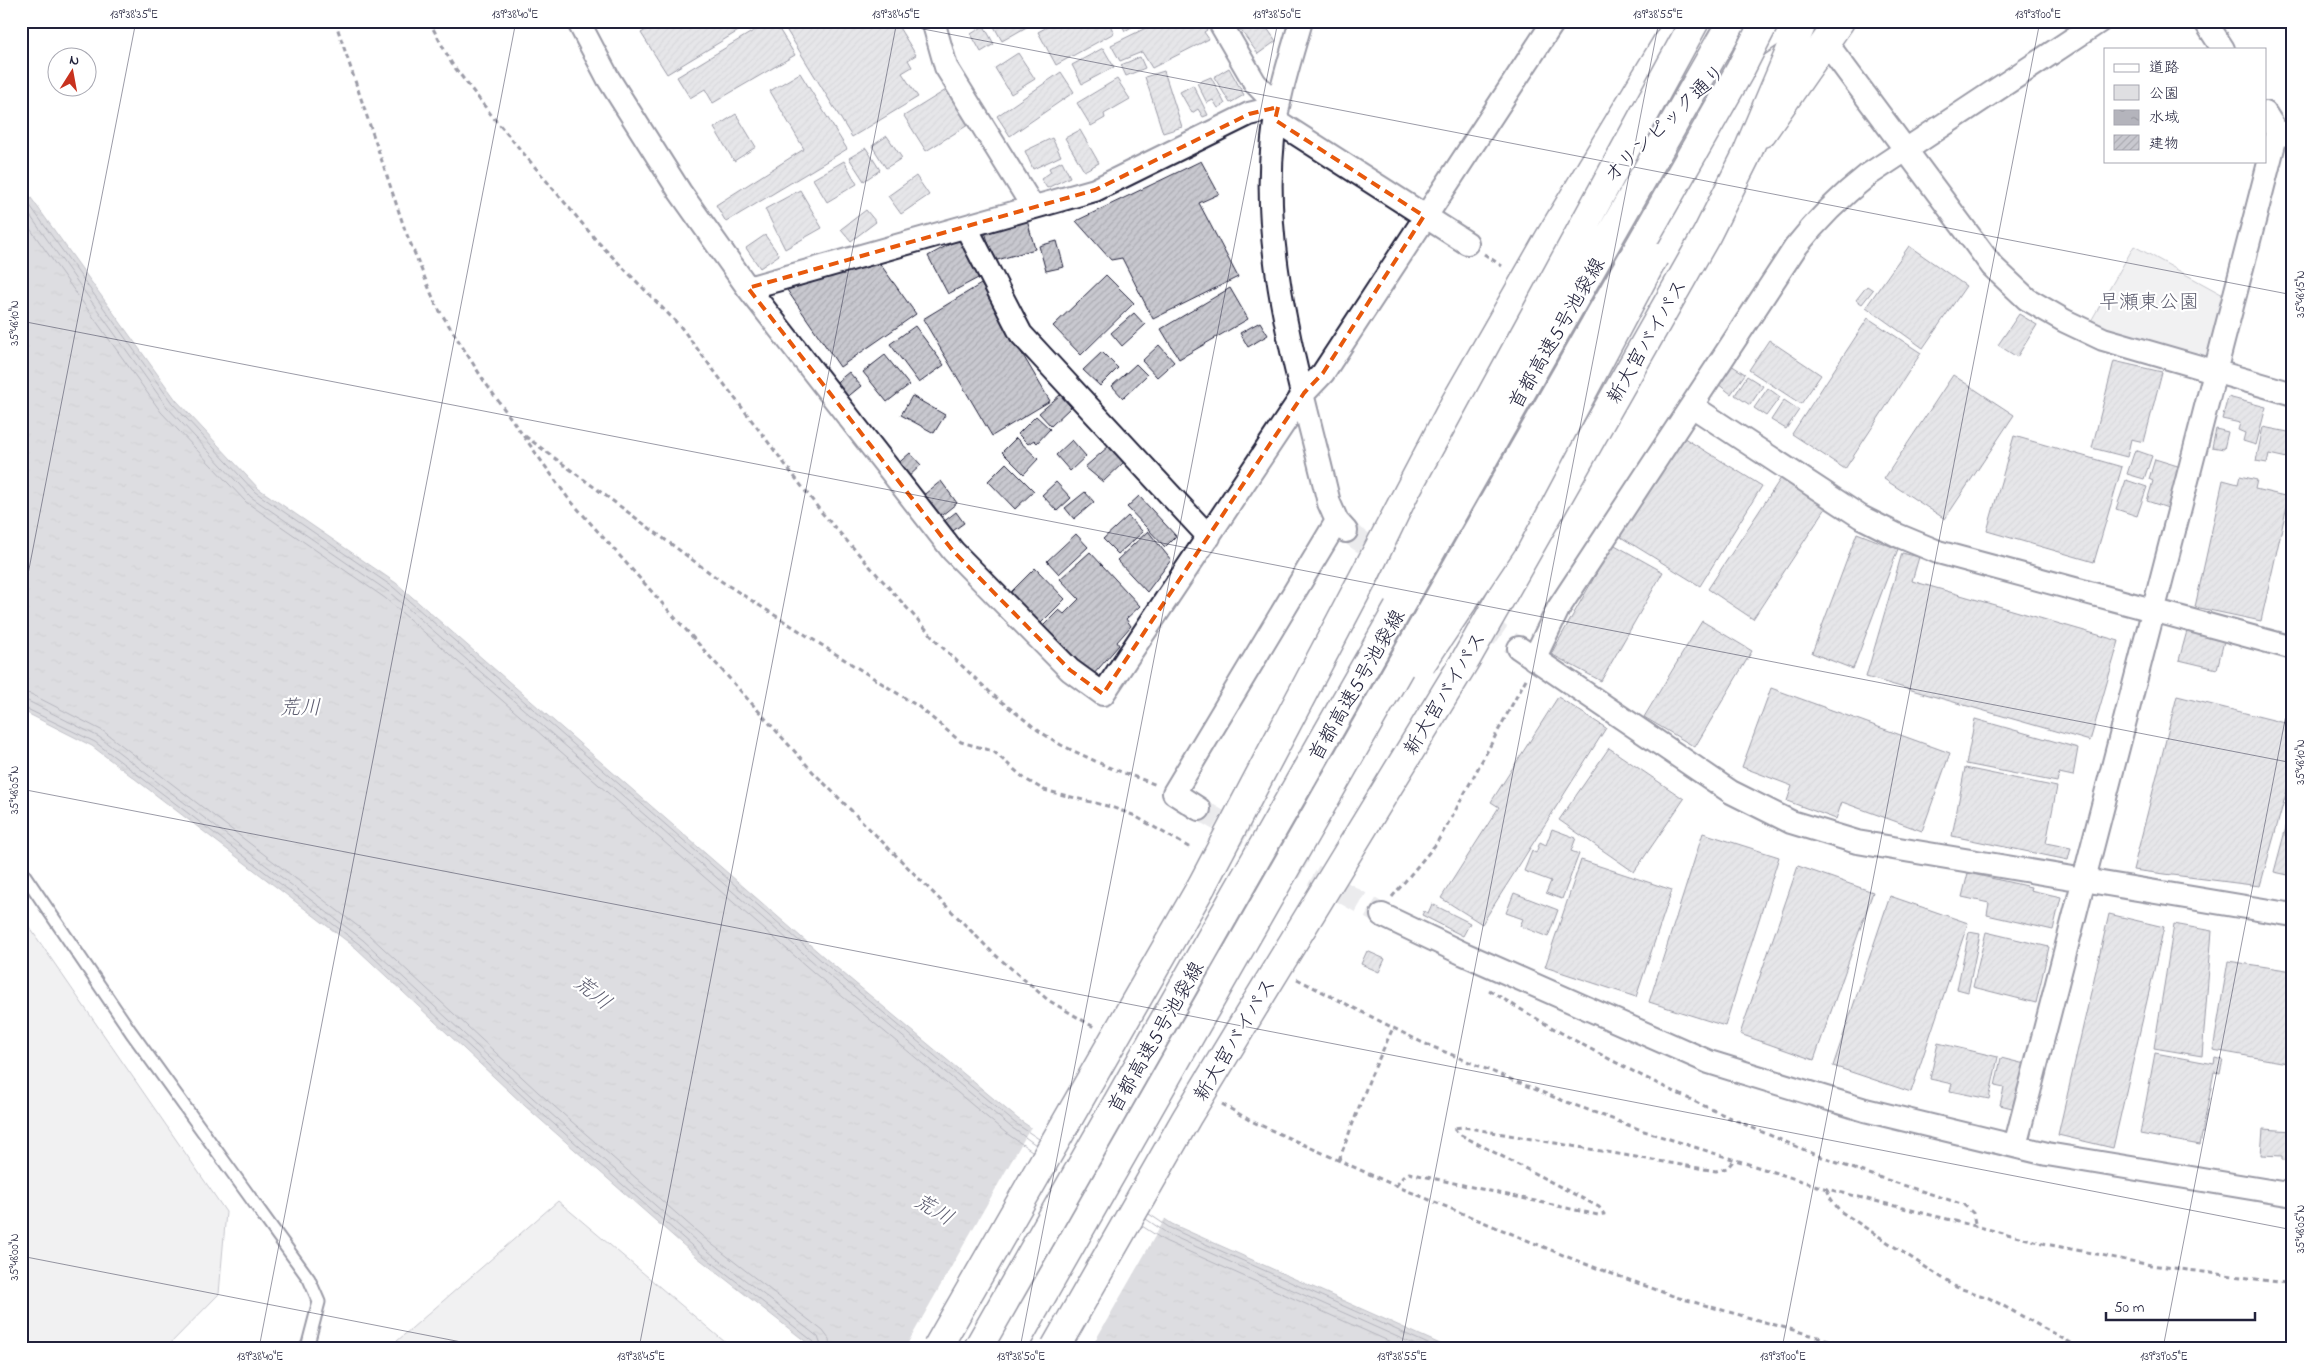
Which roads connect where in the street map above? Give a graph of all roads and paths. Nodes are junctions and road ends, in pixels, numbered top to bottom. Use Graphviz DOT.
graph roads {
  1 [pos="335,21"];
  2 [pos="429,21"];
  3 [pos="578,21"];
  4 [pos="933,21"];
  5 [pos="1219,21"];
  6 [pos="1300,21"];
  7 [pos="1554,21"];
  8 [pos="1680,21"];
  9 [pos="1695,21"];
  10 [pos="1732,21"];
  11 [pos="1766,21"];
  12 [pos="1779,21"];
  13 [pos="1788,21"];
  14 [pos="1803,21"];
  15 [pos="2100,21"];
  16 [pos="2205,21"];
  17 [pos="1832,31"];
  18 [pos="2222,48"];
  19 [pos="1277,114"];
  20 [pos="2278,127"];
  21 [pos="1906,149"];
  22 [pos="1745,158"];
  23 [pos="1033,207"];
  24 [pos="1424,216"];
  25 [pos="966,227"];
  26 [pos="1550,237"];
  27 [pos="1467,243"];
  28 [pos="748,288"];
  29 [pos="2216,371"];
  30 [pos="1304,394"];
  31 [pos="2293,394"];
  32 [pos="1692,406"];
  33 [pos="521,432"];
  34 [pos="1209,537"];
  35 [pos="2154,611"];
  36 [pos="2293,648"];
  37 [pos="1526,654"];
  38 [pos="1174,793"];
  39 [pos="1199,809"];
  40 [pos="1272,831"];
  41 [pos="1300,844"];
  42 [pos="1192,849"];
  43 [pos="21,870"];
  44 [pos="2086,880"];
  45 [pos="1382,914"];
  46 [pos="2293,915"];
  47 [pos="1276,967"];
  48 [pos="1484,987"];
  49 [pos="1393,1028"];
  50 [pos="1099,1030"];
  51 [pos="1217,1101"];
  52 [pos="2015,1146"];
  53 [pos="1338,1160"];
  54 [pos="1734,1160"];
  55 [pos="1396,1186"];
  56 [pos="1827,1189"];
  57 [pos="2293,1195"];
  58 [pos="1976,1228"];
  59 [pos="2293,1284"];
  60 [pos="305,1348"];
  61 [pos="937,1348"];
  62 [pos="978,1348"];
  63 [pos="1012,1348"];
  64 [pos="1055,1348"];
  65 [pos="1857,1348"];
  66 [pos="2080,1348"];
  1 -- 33 [label="path"];
  2 -- 38 [label="path"];
  3 -- 28 [label="street"];
  4 -- 23 [label="street"];
  5 -- 19 [label="street"];
  6 -- 19 [label="street"];
  7 -- 24 [label="street"];
  8 -- 26 [label="main road"];
  9 -- 40 [label="main road, bridge"];
  10 -- 40 [label="main road, 首都高速5号池袋線, bridge"];
  11 -- 41 [label="main road, 首都高速5号池袋線, bridge"];
  12 -- 41 [label="main road, bridge"];
  13 -- 26 [label="main road, オリンピック通り"];
  14 -- 22 [label="main road, 新大宮バイパス"];
  15 -- 21 [label="street"];
  16 -- 18 [label="street"];
  17 -- 21 [label="street"];
  17 -- 22 [label="main road"];
  19 -- 23 [label="street"];
  19 -- 24 [label="street"];
  19 -- 30 [label="street"];
  20 -- 29 [label="street"];
  21 -- 29 [label="street"];
  21 -- 32 [label="street"];
  22 -- 47 [label="main road, 新大宮バイパス"];
  23 -- 25 [label="street"];
  24 -- 27 [label="street"];
  24 -- 30 [label="street"];
  25 -- 28 [label="street"];
  25 -- 34 [label="street"];
  26 -- 61 [label="main road, bridge"];
  28 -- 34 [label="street"];
  29 -- 31 [label="street"];
  29 -- 35 [label="street"];
  30 -- 34 [label="street"];
  30 -- 38 [label="street"];
  32 -- 35 [label="street"];
  32 -- 37 [label="street"];
  33 -- 42 [label="path"];
  33 -- 50 [label="path"];
  35 -- 36 [label="street"];
  35 -- 44 [label="street"];
  37 -- 44 [label="street"];
  37 -- 45 [label="path"];
  38 -- 39 [label="street"];
  40 -- 62 [label="main road, 首都高速5号池袋線, bridge"];
  41 -- 63 [label="main road, 首都高速5号池袋線, bridge"];
  43 -- 60 [label="lane"];
  44 -- 46 [label="street"];
  44 -- 52 [label="street"];
  45 -- 52 [label="street"];
  47 -- 49 [label="path"];
  47 -- 64 [label="main road, 新大宮バイパス, bridge"];
  48 -- 58 [label="path"];
  49 -- 53 [label="path"];
  49 -- 54 [label="path"];
  51 -- 53 [label="path"];
  52 -- 57 [label="street"];
  53 -- 55 [label="path"];
  54 -- 55 [label="path"];
  54 -- 56 [label="path"];
  55 -- 65 [label="path"];
  56 -- 58 [label="path"];
  56 -- 66 [label="path"];
  58 -- 59 [label="path"];
}
